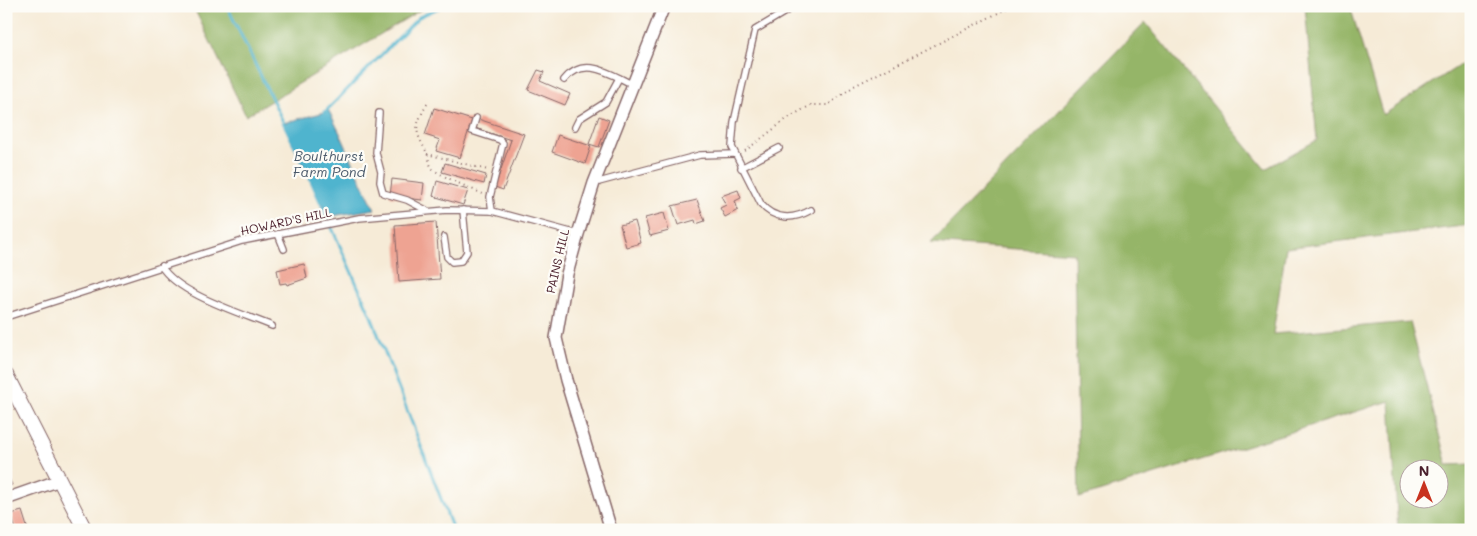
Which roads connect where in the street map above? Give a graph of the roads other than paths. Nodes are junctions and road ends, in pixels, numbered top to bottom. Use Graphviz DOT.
graph roads {
  1 [pos="664,6"];
  2 [pos="790,9"];
  3 [pos="619,78"];
  4 [pos="564,80"];
  5 [pos="634,85"];
  6 [pos="378,113"];
  7 [pos="476,118"];
  8 [pos="575,127"];
  9 [pos="779,148"];
  10 [pos="734,154"];
  11 [pos="741,168"];
  12 [pos="594,183"];
  13 [pos="463,210"];
  14 [pos="810,210"];
  15 [pos="431,211"];
  16 [pos="492,211"];
  17 [pos="278,234"];
  18 [pos="578,234"];
  19 [pos="444,237"];
  20 [pos="284,250"];
  21 [pos="161,266"];
  22 [pos="6,317"];
  23 [pos="272,326"];
  24 [pos="6,375"];
  25 [pos="60,480"];
  26 [pos="6,499"];
  27 [pos="84,530"];
  28 [pos="611,530"];
  1 -- 5 [label="street, PAINS HILL"];
  2 -- 10 [label="lane"];
  3 -- 4 [label="lane"];
  3 -- 5 [label="lane"];
  3 -- 8 [label="lane"];
  5 -- 12 [label="street, PAINS HILL"];
  6 -- 15 [label="lane"];
  7 -- 16 [label="lane"];
  9 -- 11 [label="lane"];
  10 -- 11 [label="lane"];
  10 -- 12 [label="lane"];
  11 -- 14 [label="lane"];
  12 -- 18 [label="street, PAINS HILL"];
  13 -- 15 [label="lane, HOWARD'S HILL"];
  13 -- 16 [label="lane, HOWARD'S HILL"];
  13 -- 19 [label="lane"];
  15 -- 17 [label="lane, HOWARD'S HILL"];
  16 -- 18 [label="lane, HOWARD'S HILL"];
  17 -- 20 [label="lane"];
  17 -- 21 [label="lane, HOWARD'S HILL"];
  18 -- 28 [label="street, PAINS HILL"];
  21 -- 22 [label="lane, HOWARD'S HILL"];
  21 -- 23 [label="lane"];
  24 -- 25 [label="street"];
  25 -- 26 [label="street"];
  25 -- 27 [label="street"];
}
